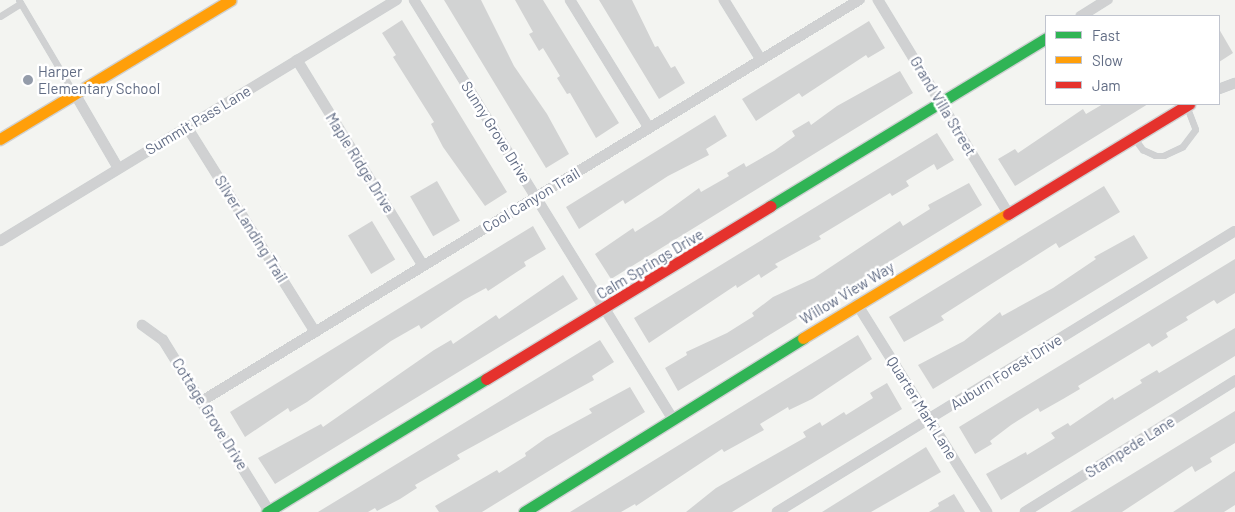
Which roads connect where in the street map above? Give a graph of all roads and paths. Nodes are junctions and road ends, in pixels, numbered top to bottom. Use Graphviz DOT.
graph roads {
  1 [pos="230,0"];
  2 [pos="397,0"];
  3 [pos="414,0"];
  4 [pos="570,0"];
  5 [pos="724,0"];
  6 [pos="859,0"];
  7 [pos="878,0"];
  8 [pos="1108,0"];
  9 [pos="20,2"];
  10 [pos="1083,15"];
  11 [pos="0,17"];
  12 [pos="1045,39"];
  13 [pos="297,60"];
  14 [pos="761,60"];
  15 [pos="1235,83"];
  16 [pos="1220,89"];
  17 [pos="75,94"];
  18 [pos="941,103"];
  19 [pos="1186,105"];
  20 [pos="1188,105"];
  21 [pos="187,127"];
  22 [pos="649,128"];
  23 [pos="1133,137"];
  24 [pos="0,139"];
  25 [pos="118,168"];
  26 [pos="536,197"];
  27 [pos="1008,212"];
  28 [pos="1235,231"];
  29 [pos="0,241"];
  30 [pos="423,266"];
  31 [pos="857,304"];
  32 [pos="605,309"];
  33 [pos="142,325"];
  34 [pos="315,332"];
  35 [pos="1235,381"];
  36 [pos="202,401"];
  37 [pos="672,418"];
  38 [pos="929,419"];
  39 [pos="268,511"];
  40 [pos="527,511"];
  41 [pos="776,512"];
  42 [pos="987,512"];
  43 [pos="1025,512"];
  1 -- 17 [label="street"];
  2 -- 13 [label="street, Summit Pass Lane"];
  3 -- 26 [label="street, Sunny Grove Drive"];
  4 -- 22 [label="street"];
  5 -- 14 [label="street"];
  6 -- 14 [label="street, Cool Canyon Trail"];
  7 -- 18 [label="street, Grand Villa Street"];
  8 -- 10 [label="street"];
  9 -- 11 [label="lane"];
  9 -- 17 [label="lane"];
  12 -- 18 [label="street, Calm Springs Drive"];
  13 -- 21 [label="street, Summit Pass Lane"];
  13 -- 30 [label="street, Maple Ridge Drive"];
  14 -- 22 [label="street, Cool Canyon Trail"];
  15 -- 16 [label="street"];
  17 -- 24 [label="street"];
  17 -- 25 [label="street"];
  18 -- 27 [label="street, Grand Villa Street"];
  18 -- 32 [label="street, Calm Springs Drive"];
  19 -- 23 [label="street, Willow View Way"];
  20 -- 23 [label="lane"];
  21 -- 25 [label="street, Summit Pass Lane"];
  21 -- 34 [label="street, Silver Landing Trail"];
  22 -- 26 [label="street, Cool Canyon Trail"];
  23 -- 27 [label="street, Willow View Way"];
  25 -- 29 [label="street, Summit Pass Lane"];
  26 -- 30 [label="street, Cool Canyon Trail"];
  26 -- 32 [label="street, Sunny Grove Drive"];
  27 -- 31 [label="street, Willow View Way"];
  28 -- 38 [label="street, Auburn Forest Drive"];
  30 -- 34 [label="street, Cool Canyon Trail"];
  31 -- 37 [label="street, Willow View Way"];
  31 -- 38 [label="street, Quarter Mark Lane"];
  32 -- 37 [label="street, Sunny Grove Drive"];
  32 -- 39 [label="street, Calm Springs Drive"];
  33 -- 36 [label="street, Cottage Grove Drive"];
  34 -- 36 [label="street, Cool Canyon Trail"];
  35 -- 43 [label="street, Stampede Lane"];
  36 -- 39 [label="street, Cottage Grove Drive"];
  37 -- 40 [label="street, Willow View Way"];
  38 -- 41 [label="street, Auburn Forest Drive"];
  38 -- 42 [label="street, Quarter Mark Lane"];
}
